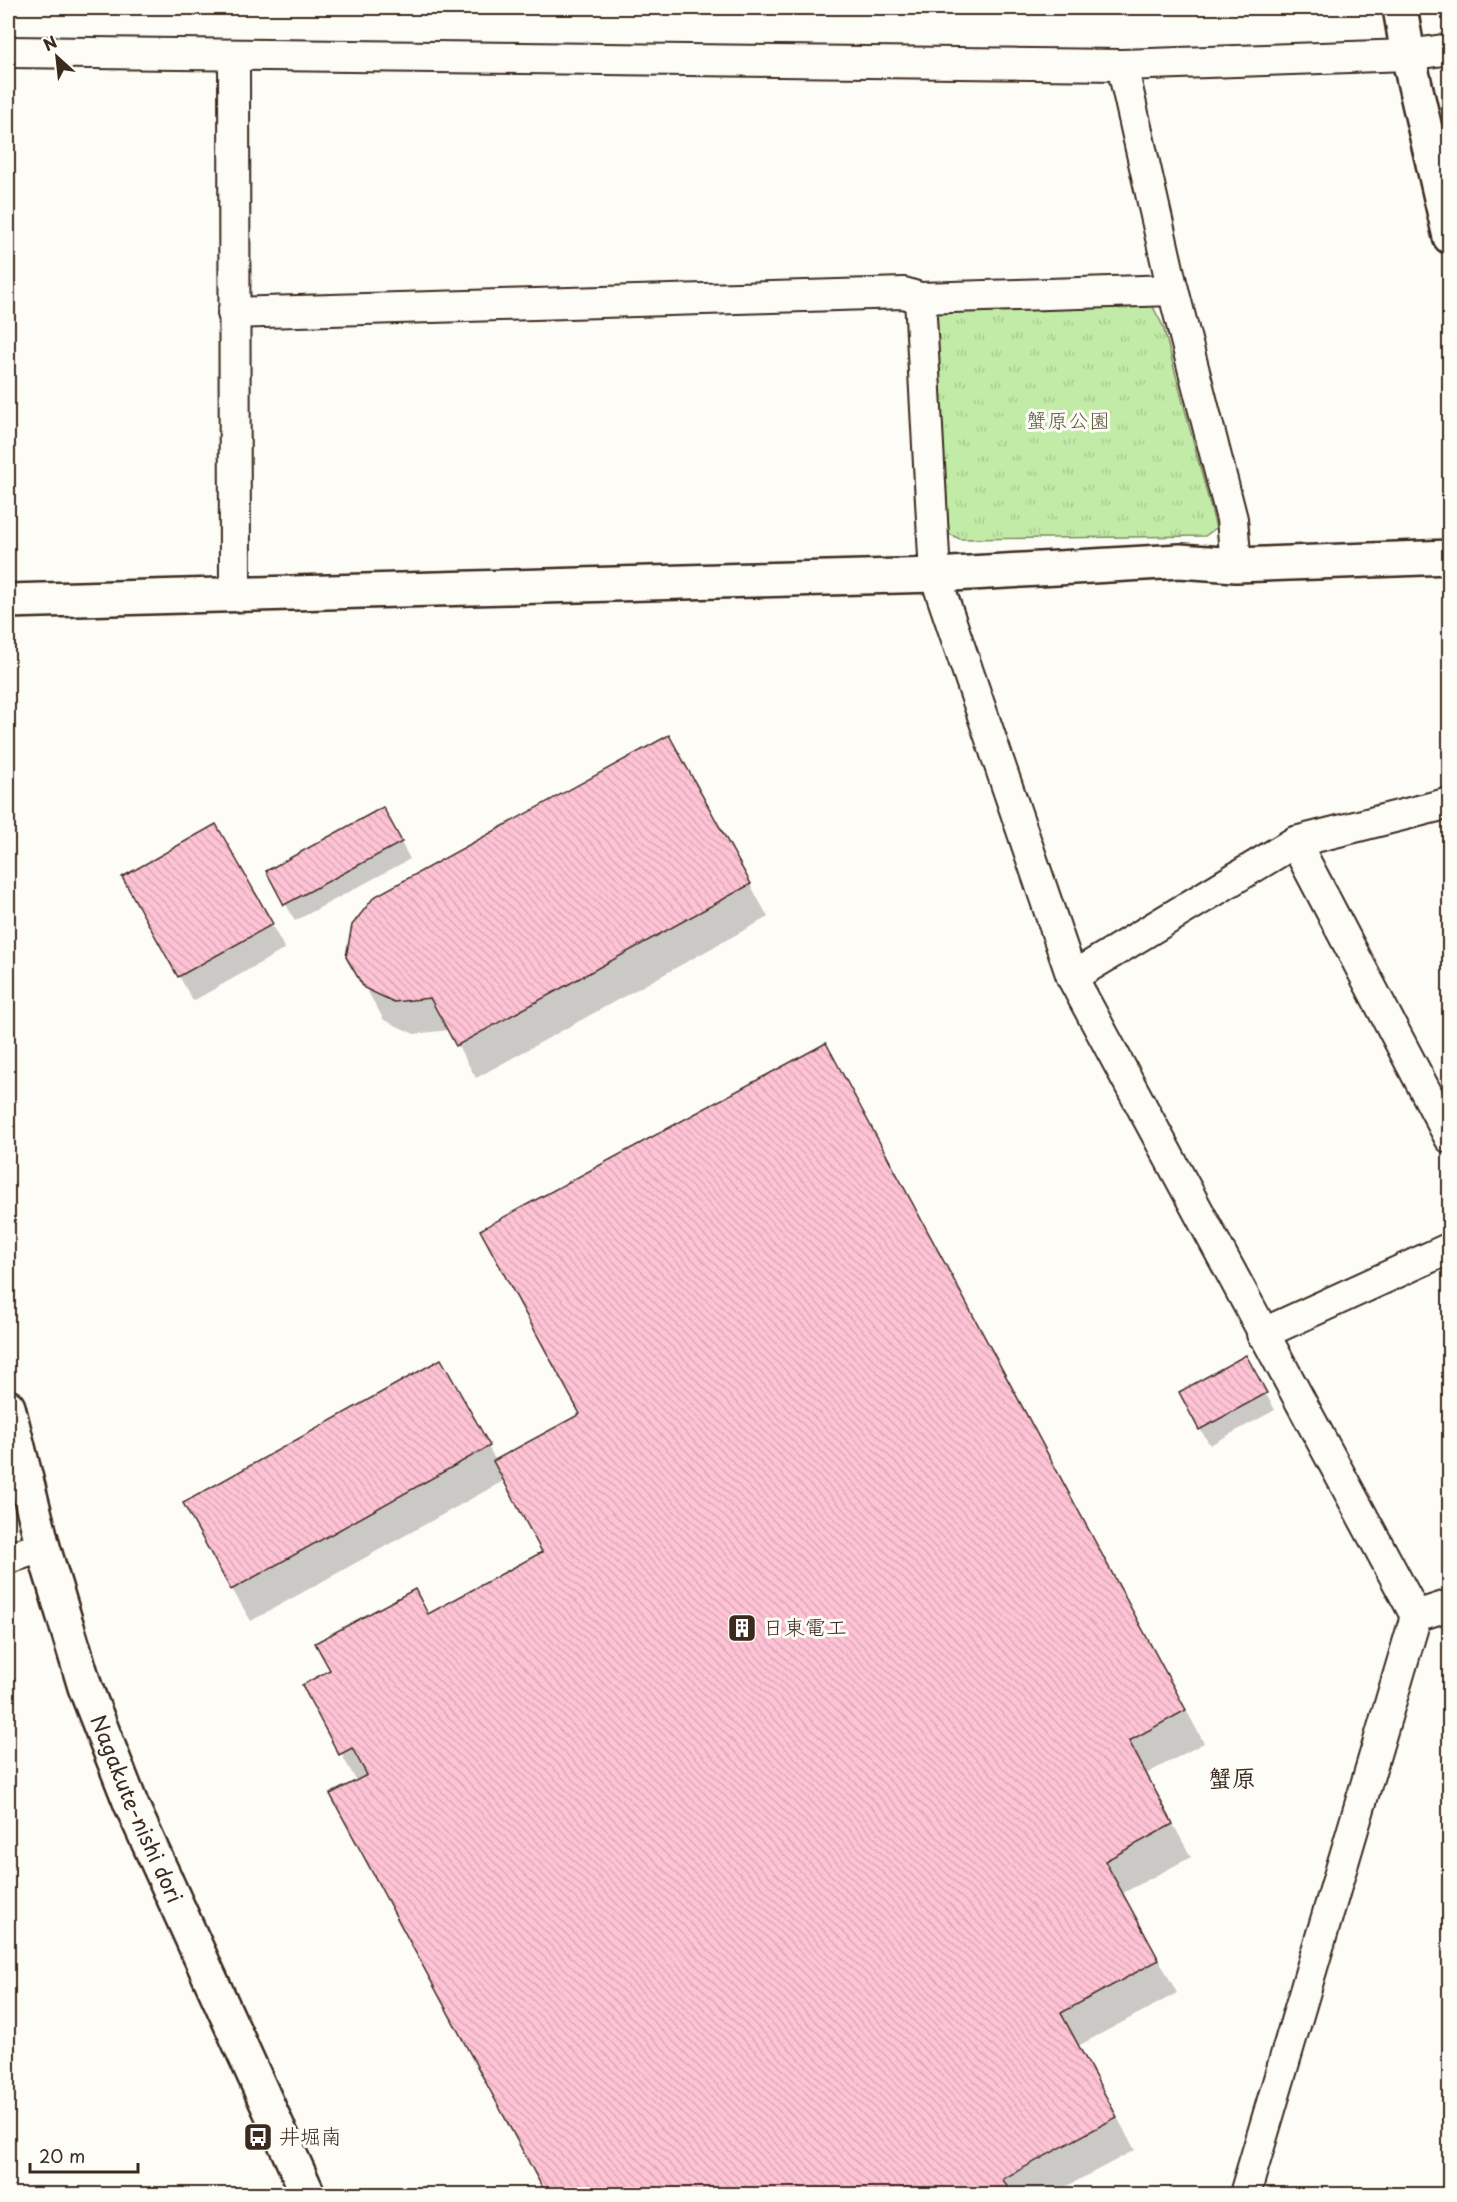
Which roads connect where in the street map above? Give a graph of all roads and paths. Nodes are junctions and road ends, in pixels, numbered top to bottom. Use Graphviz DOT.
graph roads {
  1 [pos="1400,8"];
  2 [pos="1449,49"];
  3 [pos="8,52"];
  4 [pos="234,55"];
  5 [pos="1408,55"];
  6 [pos="1122,65"];
  7 [pos="1449,237"];
  8 [pos="1173,290"];
  9 [pos="920,298"];
  10 [pos="233,313"];
  11 [pos="1449,557"];
  12 [pos="1236,565"];
  13 [pos="935,575"];
  14 [pos="235,593"];
  15 [pos="8,601"];
  16 [pos="1449,803"];
  17 [pos="1295,842"];
  18 [pos="1072,977"];
  19 [pos="1449,1138"];
  20 [pos="1449,1248"];
  21 [pos="1262,1334"];
  22 [pos="8,1407"];
  23 [pos="43,1547"];
  24 [pos="8,1558"];
  25 [pos="1449,1605"];
  26 [pos="1416,1616"];
  27 [pos="308,2194"];
  28 [pos="1245,2194"];
  1 -- 5 [label="street"];
  2 -- 5 [label="street"];
  3 -- 4 [label="street"];
  4 -- 6 [label="street"];
  4 -- 10 [label="street"];
  5 -- 6 [label="street"];
  5 -- 7 [label="street"];
  6 -- 8 [label="street"];
  8 -- 9 [label="street"];
  8 -- 12 [label="street"];
  9 -- 10 [label="street"];
  9 -- 13 [label="street"];
  10 -- 14 [label="street"];
  11 -- 12 [label="street"];
  12 -- 13 [label="street"];
  13 -- 14 [label="street"];
  13 -- 18 [label="street"];
  14 -- 15 [label="street"];
  16 -- 17 [label="street"];
  17 -- 18 [label="street"];
  17 -- 19 [label="street"];
  18 -- 21 [label="street"];
  20 -- 21 [label="street"];
  21 -- 26 [label="street"];
  22 -- 23 [label="street, Nagakute-nishi dori"];
  23 -- 24 [label="street"];
  23 -- 27 [label="street, Nagakute-nishi dori"];
  25 -- 26 [label="street"];
  26 -- 28 [label="street"];
}
